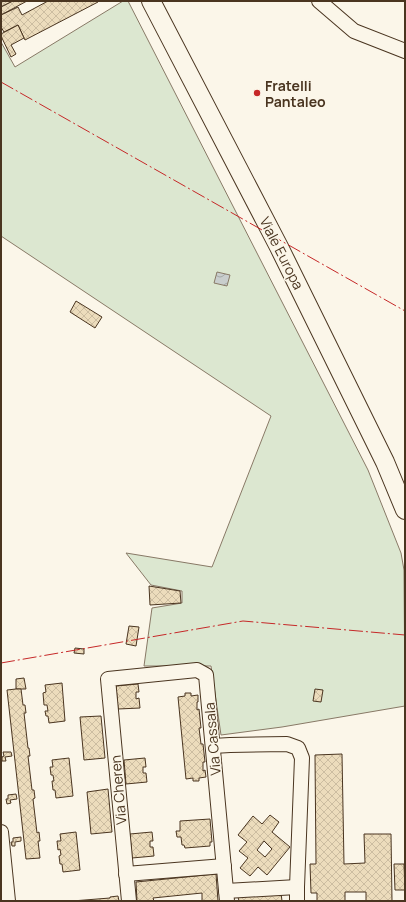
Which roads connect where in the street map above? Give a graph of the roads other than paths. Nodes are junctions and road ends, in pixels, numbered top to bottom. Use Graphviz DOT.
graph roads {
  1 [pos="151,1"];
  2 [pos="319,1"];
  3 [pos="405,51"];
  4 [pos="405,510"];
  5 [pos="108,679"];
  6 [pos="212,746"];
  7 [pos="1,832"];
  8 [pos="224,866"];
  9 [pos="126,874"];
  10 [pos="297,887"];
  11 [pos="227,896"];
  12 [pos="8,901"];
  13 [pos="129,901"];
  14 [pos="298,901"];
  1 -- 4 [label="main road, Viale Europa"];
  2 -- 3 [label="street"];
  5 -- 6 [label="street, Via Cassala"];
  5 -- 9 [label="street, Via Cheren"];
  6 -- 8 [label="street, Via Cassala"];
  6 -- 10 [label="street"];
  7 -- 12 [label="street"];
  8 -- 9 [label="street"];
  8 -- 11 [label="street, Via Cassala"];
  9 -- 13 [label="street, Via Cheren"];
  10 -- 11 [label="street"];
  10 -- 14 [label="street"];
}
